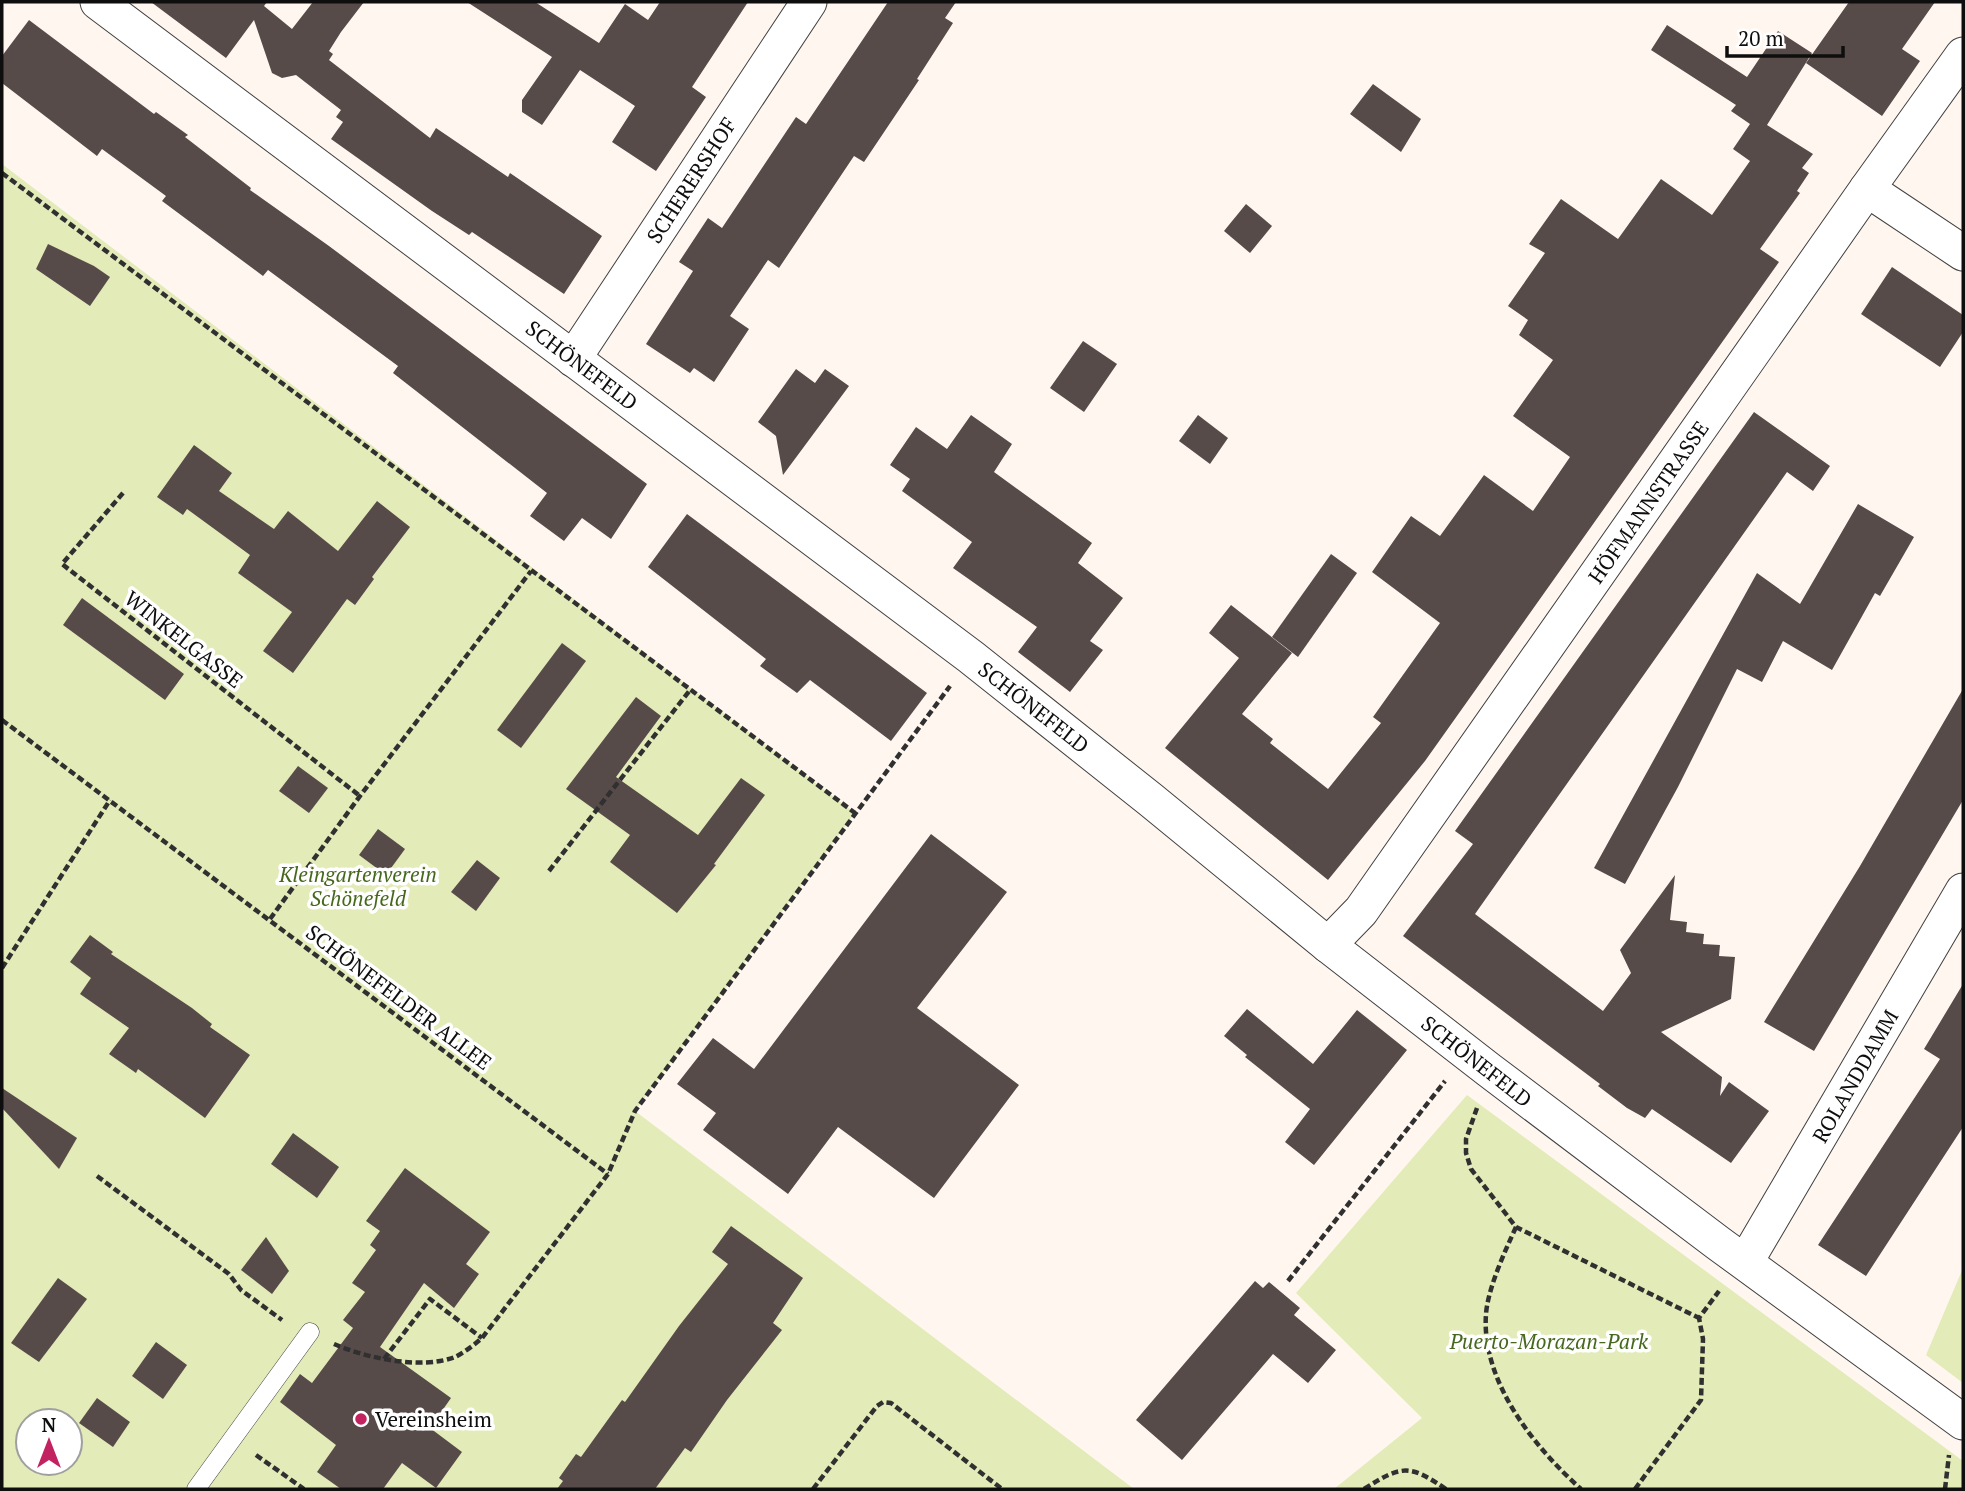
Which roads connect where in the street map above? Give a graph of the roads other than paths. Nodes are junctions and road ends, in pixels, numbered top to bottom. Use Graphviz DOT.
graph roads {
  1 [pos="98,2"];
  2 [pos="809,2"];
  3 [pos="1963,55"];
  4 [pos="1867,189"];
  5 [pos="1963,253"];
  6 [pos="573,359"];
  7 [pos="1963,891"];
  8 [pos="1328,944"];
  9 [pos="1746,1261"];
  10 [pos="310,1332"];
  11 [pos="1963,1422"];
  12 [pos="196,1489"];
  1 -- 6 [label="street, SCHÖNEFELD"];
  2 -- 6 [label="street, SCHERERSHOF"];
  3 -- 4 [label="street, HÖFMANNSTRASSE"];
  4 -- 5 [label="street"];
  4 -- 8 [label="street, HÖFMANNSTRASSE"];
  6 -- 8 [label="street, SCHÖNEFELD"];
  7 -- 9 [label="street, ROLANDDAMM"];
  8 -- 9 [label="street, SCHÖNEFELD"];
  9 -- 11 [label="street, SCHÖNEFELD"];
  10 -- 12 [label="lane"];
}
